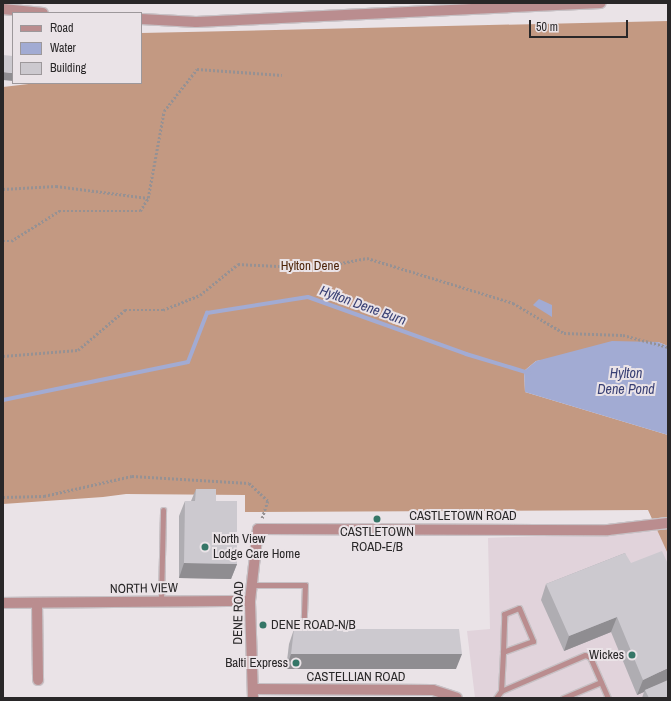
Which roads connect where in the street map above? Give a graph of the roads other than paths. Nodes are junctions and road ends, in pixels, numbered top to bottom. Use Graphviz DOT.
graph roads {
  1 [pos="601,3"];
  2 [pos="3,9"];
  3 [pos="33,12"];
  4 [pos="142,19"];
  5 [pos="163,510"];
  6 [pos="668,523"];
  7 [pos="258,528"];
  8 [pos="251,585"];
  9 [pos="161,601"];
  10 [pos="250,602"];
  11 [pos="3,603"];
  12 [pos="38,604"];
  13 [pos="304,617"];
  14 [pos="503,652"];
  15 [pos="38,680"];
  16 [pos="601,682"];
  17 [pos="501,690"];
  18 [pos="253,694"];
  19 [pos="457,698"];
  20 [pos="496,698"];
  21 [pos="563,698"];
  22 [pos="608,698"];
  1 -- 4 [label="street"];
  2 -- 3 [label="street"];
  5 -- 9 [label="lane"];
  6 -- 7 [label="street, CASTLETOWN ROAD"];
  7 -- 8 [label="street, DENE ROAD"];
  8 -- 10 [label="street, DENE ROAD"];
  8 -- 13 [label="lane"];
  9 -- 10 [label="street, NORTH VIEW"];
  9 -- 12 [label="street, NORTH VIEW"];
  10 -- 18 [label="street, DENE ROAD"];
  11 -- 12 [label="street, NORTH VIEW"];
  12 -- 15 [label="street"];
  14 -- 14 [label="lane"];
  14 -- 17 [label="lane"];
  16 -- 17 [label="lane"];
  16 -- 21 [label="lane"];
  16 -- 22 [label="lane"];
  17 -- 20 [label="lane"];
  18 -- 19 [label="street, CASTELLIAN ROAD"];
}
